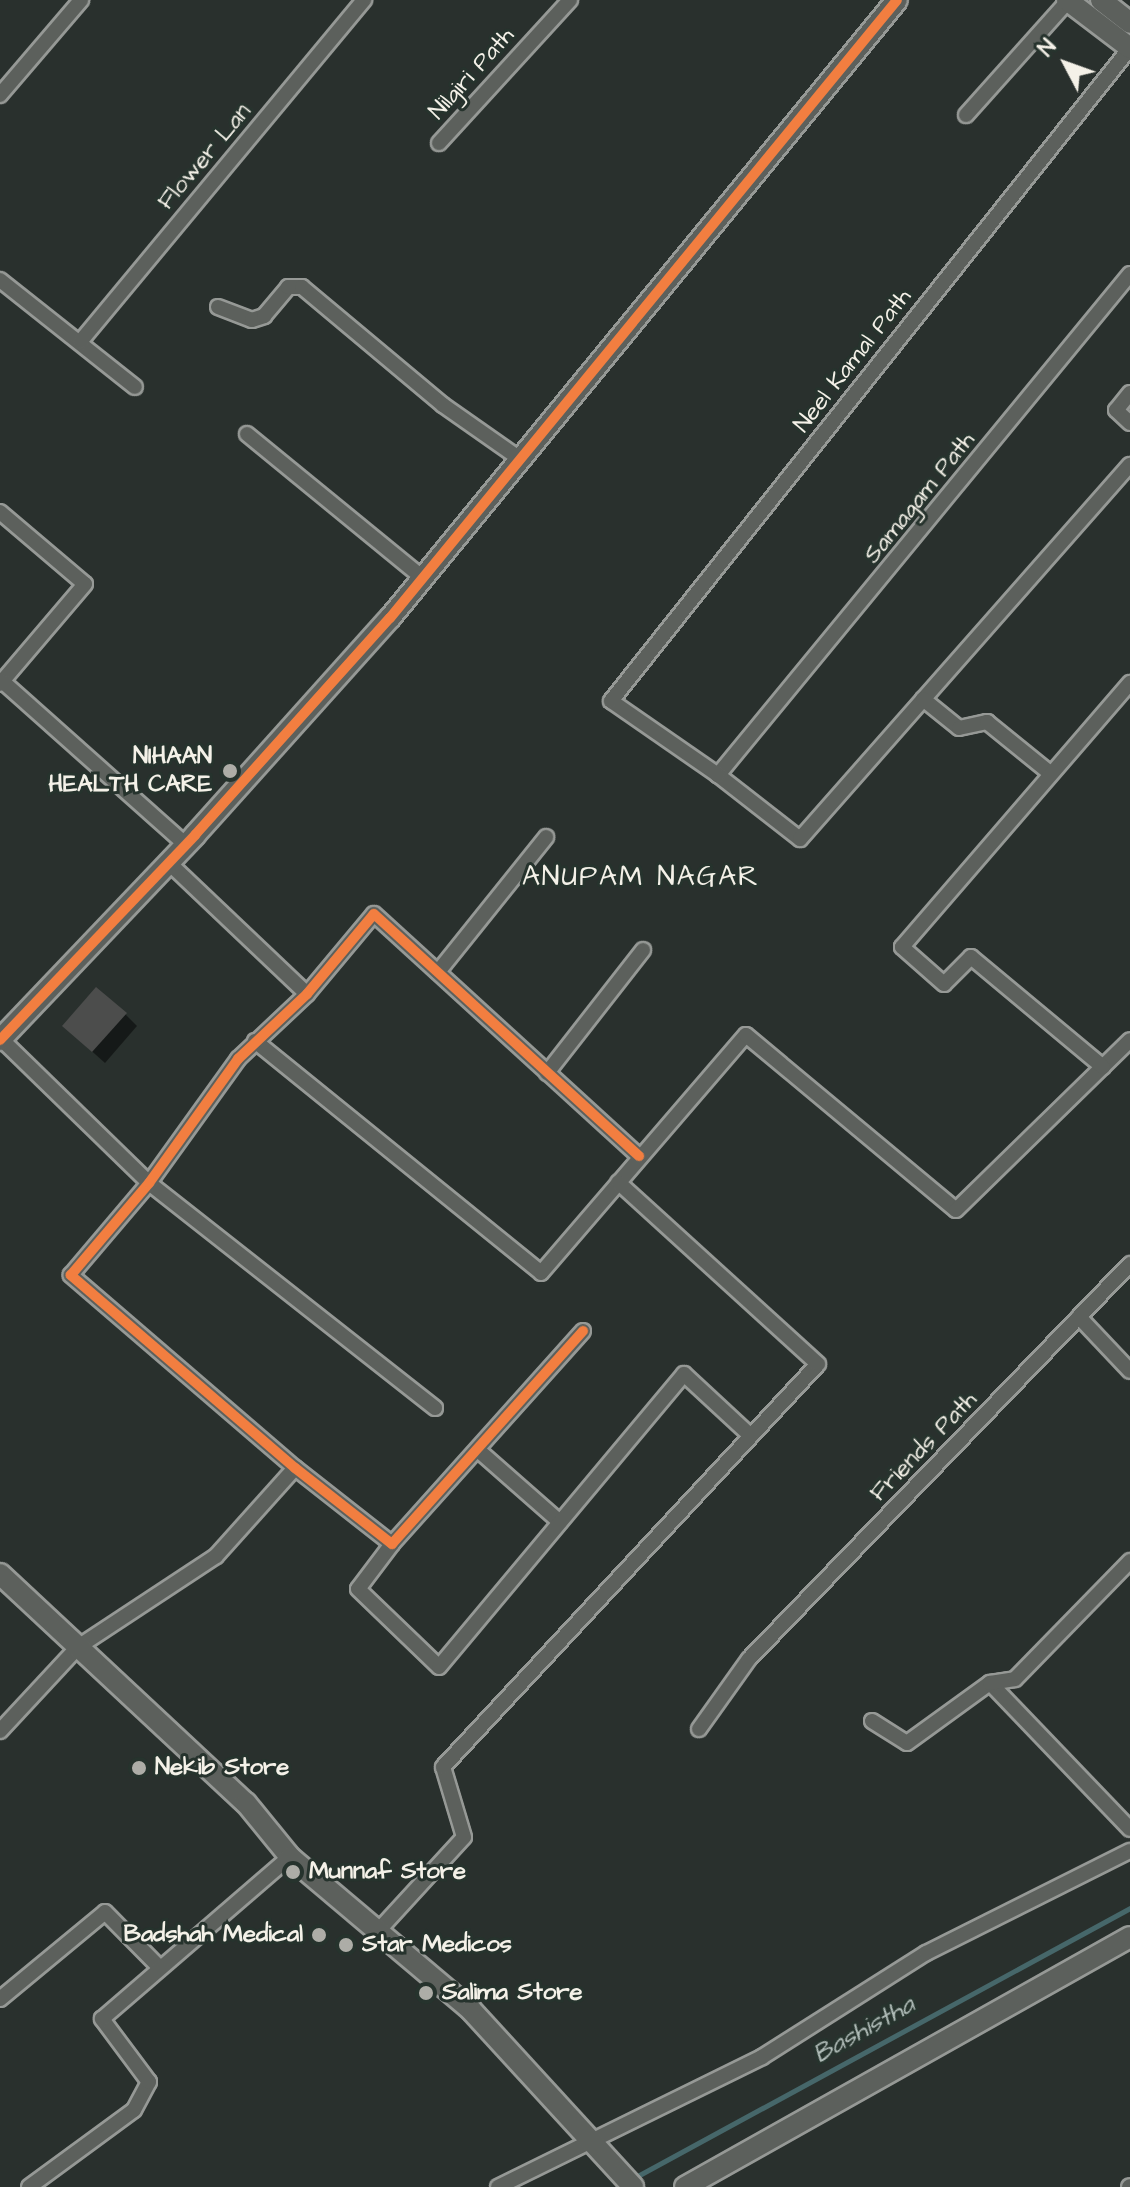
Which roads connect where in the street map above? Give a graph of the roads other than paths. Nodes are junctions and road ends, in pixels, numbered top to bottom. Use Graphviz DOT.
graph roads {
  1 [pos="81,0"];
  2 [pos="364,0"];
  3 [pos="570,0"];
  4 [pos="897,0"];
  5 [pos="1067,0"];
  6 [pos="1101,0"];
  7 [pos="1130,23"];
  8 [pos="1130,48"];
  9 [pos="0,95"];
  10 [pos="966,115"];
  11 [pos="439,143"];
  12 [pos="1130,274"];
  13 [pos="0,280"];
  14 [pos="218,307"];
  15 [pos="80,342"];
  16 [pos="135,387"];
  17 [pos="1130,393"];
  18 [pos="1130,423"];
  19 [pos="247,434"];
  20 [pos="520,459"];
  21 [pos="1130,465"];
  22 [pos="0,512"];
  23 [pos="423,578"];
  24 [pos="1,683"];
  25 [pos="1130,683"];
  26 [pos="923,699"];
  27 [pos="1050,773"];
  28 [pos="718,775"];
  29 [pos="546,837"];
  30 [pos="186,845"];
  31 [pos="169,863"];
  32 [pos="643,950"];
  33 [pos="438,972"];
  34 [pos="307,994"];
  35 [pos="0,1040"];
  36 [pos="1130,1040"];
  37 [pos="255,1041"];
  38 [pos="1103,1067"];
  39 [pos="547,1073"];
  40 [pos="639,1156"];
  41 [pos="618,1182"];
  42 [pos="149,1183"];
  43 [pos="1130,1264"];
  44 [pos="1079,1317"];
  45 [pos="583,1331"];
  46 [pos="1130,1371"];
  47 [pos="435,1408"];
  48 [pos="751,1436"];
  49 [pos="478,1450"];
  50 [pos="295,1468"];
  51 [pos="560,1522"];
  52 [pos="392,1544"];
  53 [pos="1130,1561"];
  54 [pos="0,1574"];
  55 [pos="78,1647"];
  56 [pos="990,1683"];
  57 [pos="872,1721"];
  58 [pos="699,1729"];
  59 [pos="0,1731"];
  60 [pos="1130,1829"];
  61 [pos="1130,1851"];
  62 [pos="290,1857"];
  63 [pos="378,1931"];
  64 [pos="1130,1937"];
  65 [pos="159,1967"];
  66 [pos="0,1999"];
  67 [pos="593,2142"];
  68 [pos="29,2187"];
  69 [pos="498,2187"];
  70 [pos="633,2187"];
  71 [pos="685,2187"];
  1 -- 9 [label="street"];
  2 -- 15 [label="street, Flower Lan"];
  3 -- 11 [label="street, Nilgiri Path"];
  4 -- 20 [label="street"];
  5 -- 8 [label="street"];
  5 -- 10 [label="street"];
  6 -- 7 [label="street"];
  8 -- 28 [label="street, Neel Kamal Path"];
  12 -- 28 [label="street, Samagam Path"];
  13 -- 15 [label="street"];
  14 -- 20 [label="street"];
  15 -- 16 [label="street"];
  17 -- 18 [label="street"];
  19 -- 23 [label="street"];
  20 -- 23 [label="street"];
  21 -- 26 [label="street"];
  22 -- 24 [label="street"];
  23 -- 30 [label="street"];
  24 -- 30 [label="street"];
  25 -- 27 [label="street"];
  26 -- 27 [label="street"];
  26 -- 28 [label="street"];
  27 -- 38 [label="street"];
  29 -- 33 [label="street"];
  30 -- 31 [label="street"];
  31 -- 34 [label="street"];
  31 -- 35 [label="street"];
  32 -- 39 [label="street"];
  33 -- 34 [label="street"];
  33 -- 39 [label="street"];
  34 -- 37 [label="street"];
  35 -- 42 [label="street"];
  36 -- 38 [label="street"];
  37 -- 41 [label="street"];
  37 -- 42 [label="street"];
  38 -- 40 [label="street"];
  39 -- 40 [label="street"];
  40 -- 41 [label="street"];
  41 -- 48 [label="street"];
  42 -- 47 [label="street"];
  42 -- 50 [label="street"];
  43 -- 44 [label="street, Friends Path"];
  44 -- 46 [label="street"];
  44 -- 58 [label="street, Friends Path"];
  45 -- 49 [label="street"];
  48 -- 51 [label="street"];
  48 -- 63 [label="street"];
  49 -- 51 [label="street"];
  49 -- 52 [label="street"];
  50 -- 52 [label="street"];
  50 -- 55 [label="street"];
  51 -- 52 [label="street"];
  53 -- 56 [label="street"];
  54 -- 55 [label="street"];
  55 -- 59 [label="street"];
  55 -- 62 [label="street"];
  56 -- 57 [label="street"];
  56 -- 60 [label="street"];
  61 -- 67 [label="street"];
  62 -- 63 [label="street"];
  62 -- 65 [label="street"];
  63 -- 67 [label="street"];
  64 -- 71 [label="street"];
  65 -- 66 [label="street"];
  65 -- 68 [label="street"];
  67 -- 69 [label="street"];
  67 -- 70 [label="street"];
}
